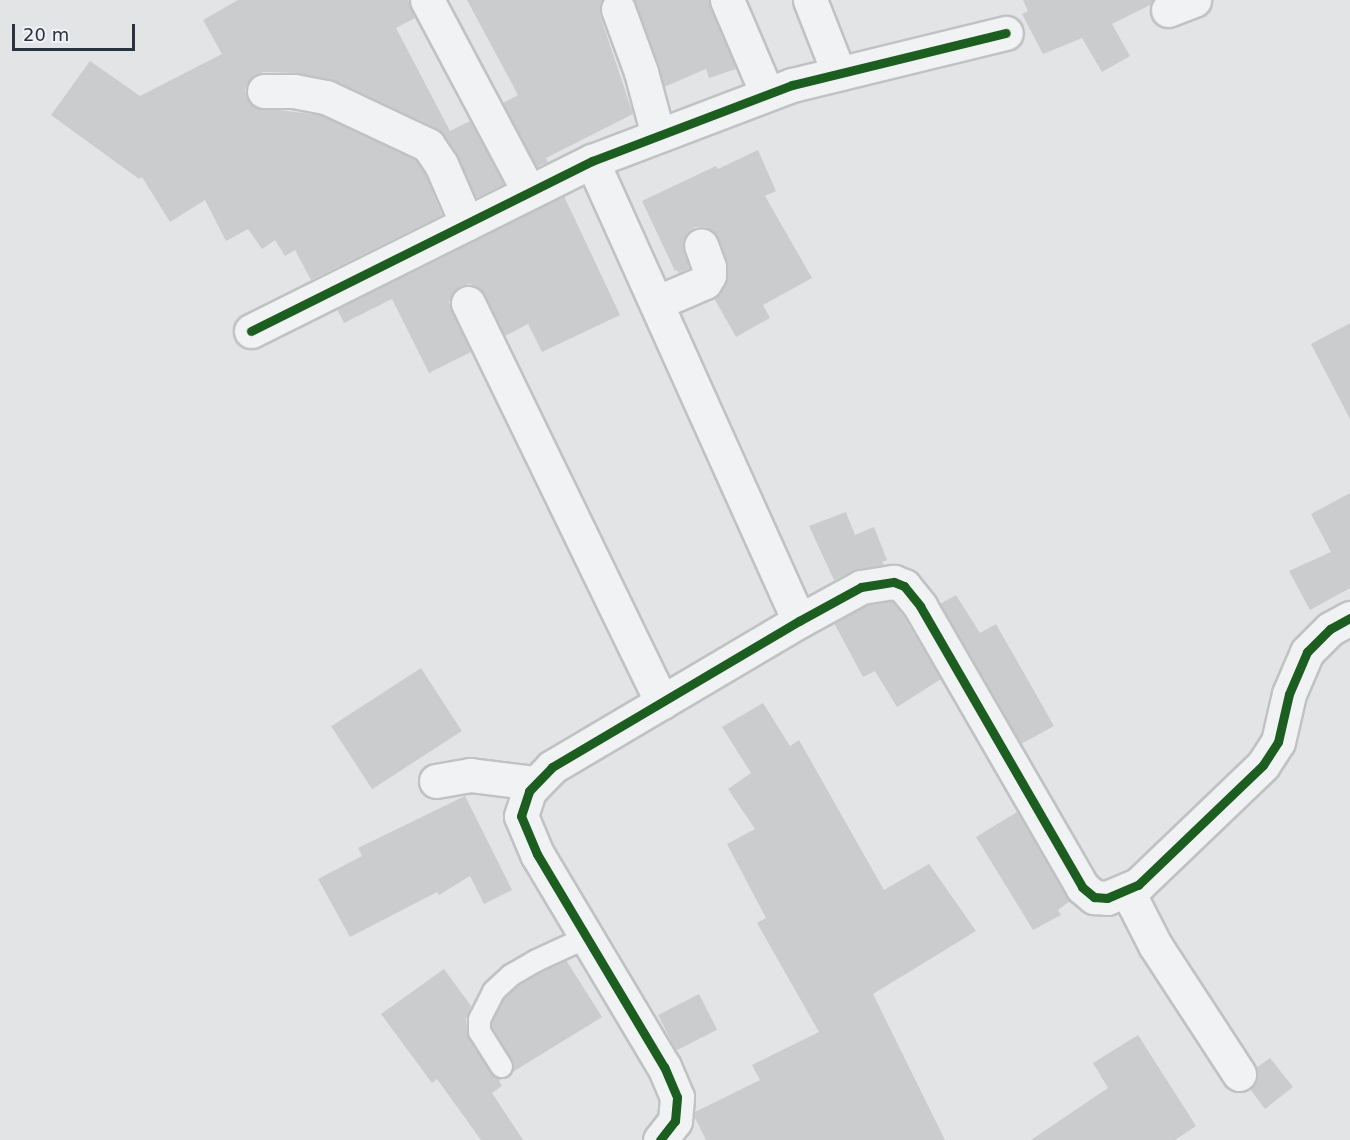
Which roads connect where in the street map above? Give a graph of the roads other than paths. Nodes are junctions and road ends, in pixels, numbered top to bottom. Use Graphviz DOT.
graph roads {
  1 [pos="427,0"];
  2 [pos="727,0"];
  3 [pos="810,0"];
  4 [pos="618,9"];
  5 [pos="1006,33"];
  6 [pos="839,74"];
  7 [pos="264,91"];
  8 [pos="767,94"];
  9 [pos="658,135"];
  10 [pos="592,161"];
  11 [pos="529,192"];
  12 [pos="467,224"];
  13 [pos="701,244"];
  14 [pos="468,303"];
  15 [pos="656,303"];
  16 [pos="251,331"];
  17 [pos="1350,618"];
  18 [pos="799,621"];
  19 [pos="662,702"];
  20 [pos="436,781"];
  21 [pos="534,783"];
  22 [pos="1128,890"];
  23 [pos="586,937"];
  24 [pos="501,1066"];
  25 [pos="1239,1074"];
  26 [pos="674,1134"];
  1 -- 11 [label="street"];
  2 -- 8 [label="street"];
  3 -- 6 [label="street"];
  4 -- 9 [label="street"];
  5 -- 6 [label="street"];
  6 -- 8 [label="street"];
  7 -- 12 [label="street"];
  8 -- 9 [label="street"];
  9 -- 10 [label="street"];
  10 -- 11 [label="street"];
  10 -- 15 [label="street"];
  11 -- 12 [label="street"];
  12 -- 16 [label="street"];
  13 -- 15 [label="street"];
  14 -- 19 [label="street"];
  15 -- 18 [label="street"];
  17 -- 22 [label="street"];
  18 -- 19 [label="street"];
  18 -- 22 [label="street"];
  19 -- 21 [label="street"];
  20 -- 21 [label="street"];
  21 -- 23 [label="street"];
  22 -- 25 [label="street"];
  23 -- 24 [label="lane"];
  23 -- 26 [label="street"];
}
